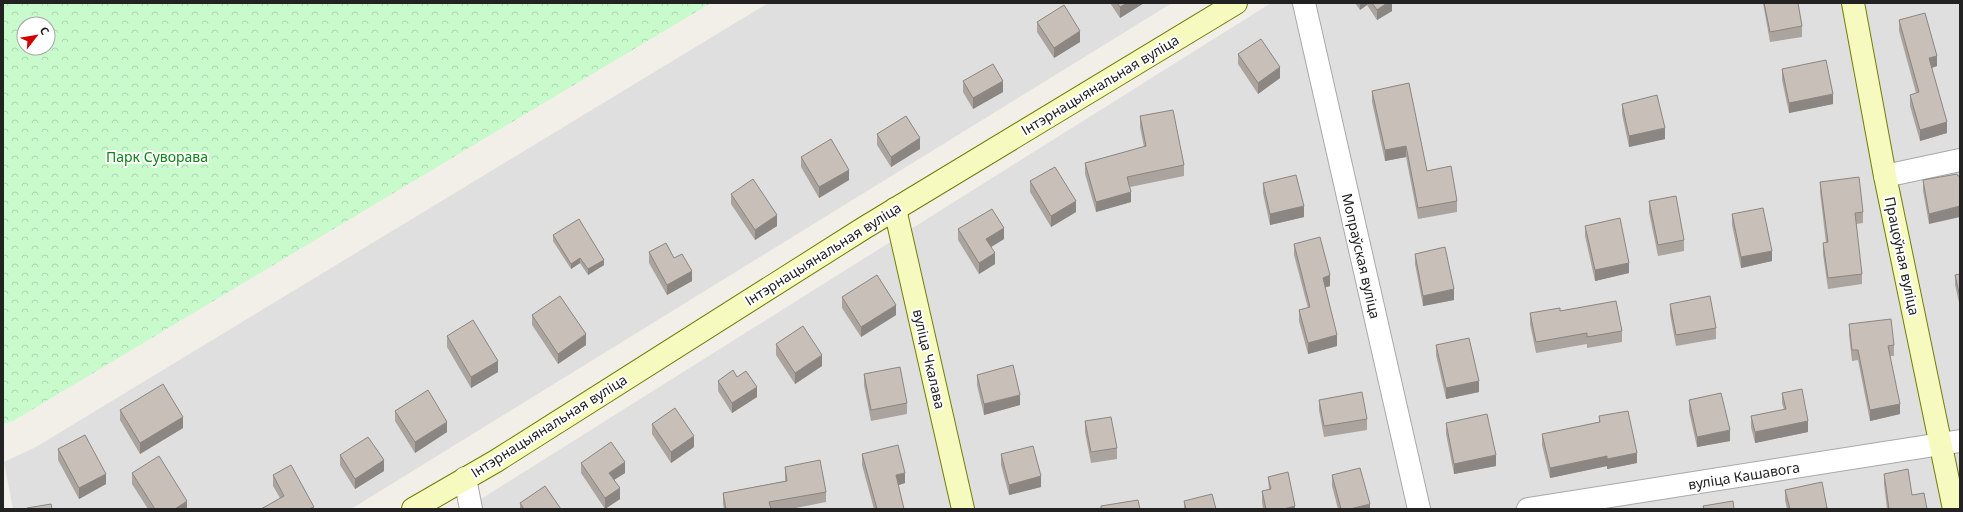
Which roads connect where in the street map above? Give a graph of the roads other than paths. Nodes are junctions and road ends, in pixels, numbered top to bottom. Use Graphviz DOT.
graph roads {
  1 [pos="1236,3"];
  2 [pos="1304,3"];
  3 [pos="1853,3"];
  4 [pos="1960,160"];
  5 [pos="1885,176"];
  6 [pos="895,209"];
  7 [pos="1950,442"];
  8 [pos="465,478"];
  9 [pos="413,509"];
  10 [pos="471,509"];
  11 [pos="963,509"];
  12 [pos="1419,509"];
  13 [pos="1528,509"];
  14 [pos="1954,509"];
  1 -- 6 [label="main road, Інтэрнацыянальная вуліца"];
  2 -- 12 [label="street, Мопраўская вуліца"];
  3 -- 5 [label="main road, Працоўная вуліца"];
  4 -- 5 [label="street"];
  5 -- 7 [label="main road, Працоўная вуліца"];
  6 -- 8 [label="main road, Інтэрнацыянальная вуліца"];
  6 -- 11 [label="main road, вуліца Чкалава"];
  7 -- 13 [label="street, вуліца Кашавога"];
  7 -- 14 [label="main road, Працоўная вуліца"];
  8 -- 9 [label="main road, Інтэрнацыянальная вуліца"];
  8 -- 10 [label="street"];
}
